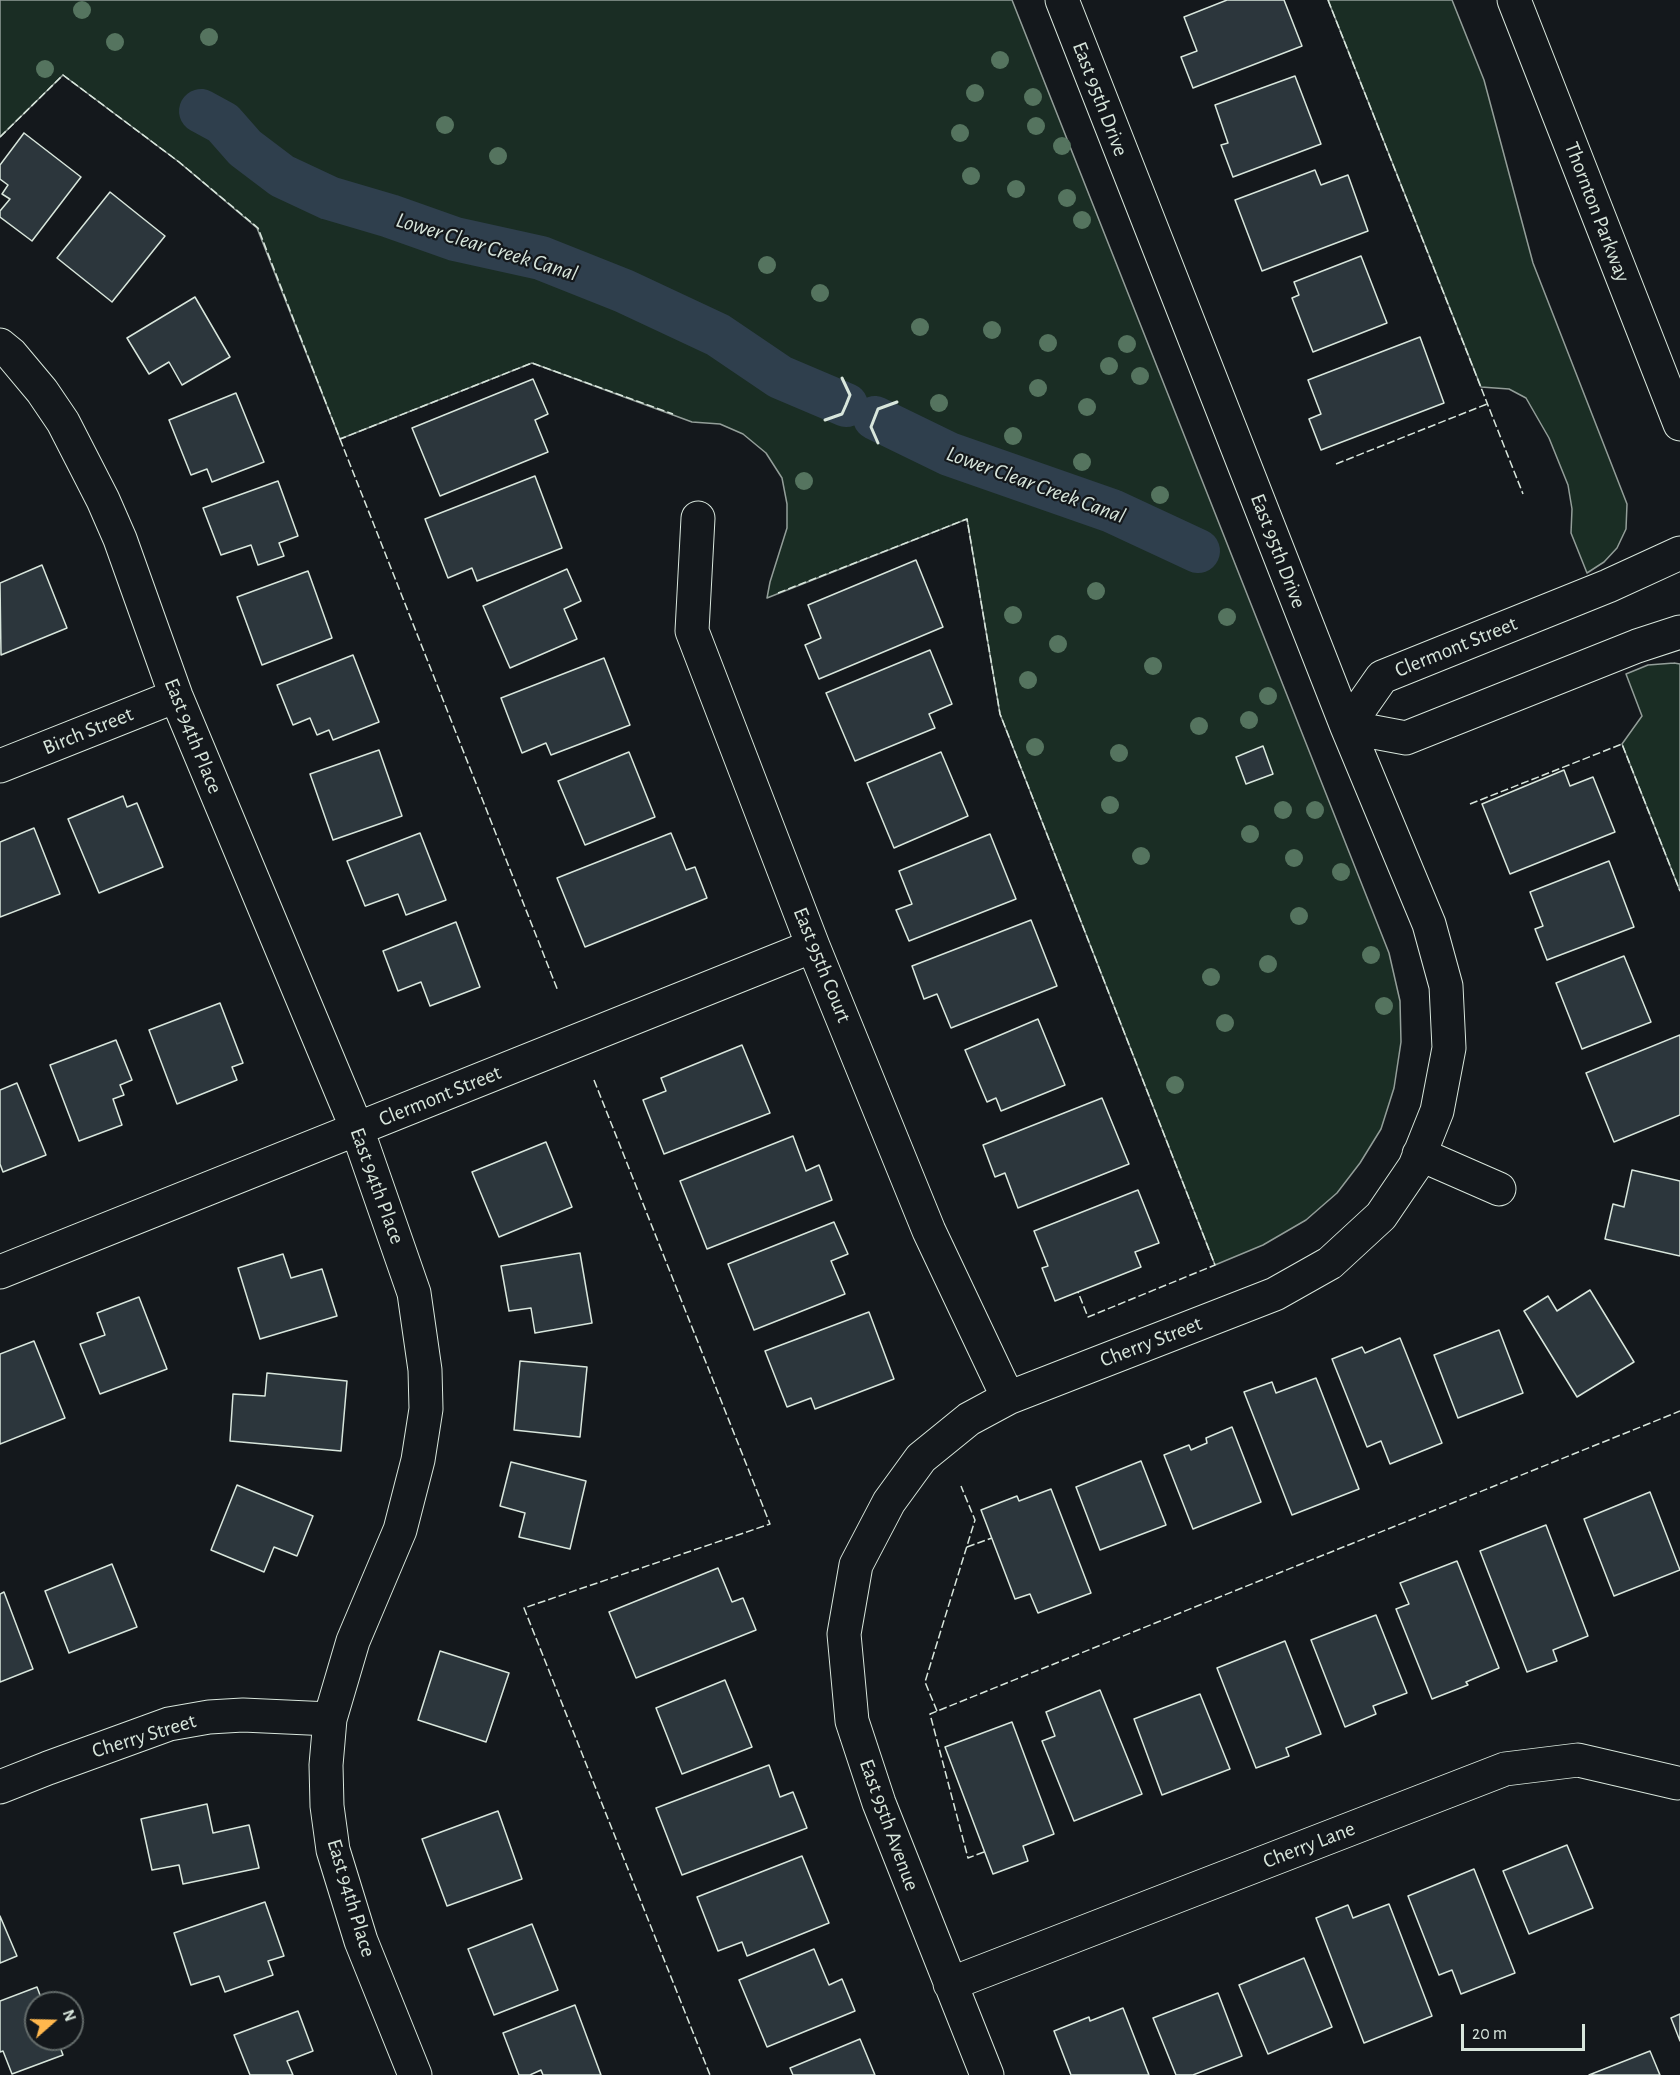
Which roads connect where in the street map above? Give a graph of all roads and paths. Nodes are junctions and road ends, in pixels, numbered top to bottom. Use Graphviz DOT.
graph roads {
  1 [pos="1062,0"];
  2 [pos="1514,0"];
  3 [pos="0,345"];
  4 [pos="1680,424"];
  5 [pos="698,518"];
  6 [pos="1680,553"];
  7 [pos="1680,632"];
  8 [pos="176,696"];
  9 [pos="1347,727"];
  10 [pos="0,766"];
  11 [pos="813,946"];
  12 [pos="1437,1111"];
  13 [pos="357,1129"];
  14 [pos="1419,1154"];
  15 [pos="1499,1190"];
  16 [pos="0,1272"];
  17 [pos="1008,1398"];
  18 [pos="856,1565"];
  19 [pos="330,1719"];
  20 [pos="1679,1782"];
  21 [pos="0,1787"];
  22 [pos="950,1984"];
  23 [pos="415,2075"];
  24 [pos="987,2075"];
  1 -- 9 [label="street, East 95th Drive"];
  2 -- 4 [label="street, Thornton Parkway"];
  3 -- 8 [label="street, East 94th Place"];
  5 -- 11 [label="street, East 95th Court"];
  6 -- 9 [label="street, Clermont Street"];
  7 -- 9 [label="street"];
  8 -- 10 [label="street, Birch Street"];
  8 -- 13 [label="street, East 94th Place"];
  9 -- 12 [label="street, East 95th Drive"];
  11 -- 13 [label="street, Clermont Street"];
  11 -- 17 [label="street, East 95th Court"];
  12 -- 14 [label="street, Cherry Street"];
  13 -- 16 [label="street, Clermont Street"];
  13 -- 19 [label="street, East 94th Place"];
  14 -- 15 [label="street"];
  14 -- 17 [label="street, Cherry Street"];
  17 -- 18 [label="street, Cherry Street"];
  18 -- 22 [label="street, East 95th Avenue"];
  19 -- 21 [label="street, Cherry Street"];
  19 -- 23 [label="street, East 94th Place"];
  20 -- 22 [label="street, Cherry Lane"];
  22 -- 24 [label="street, East 95th Avenue"];
}
